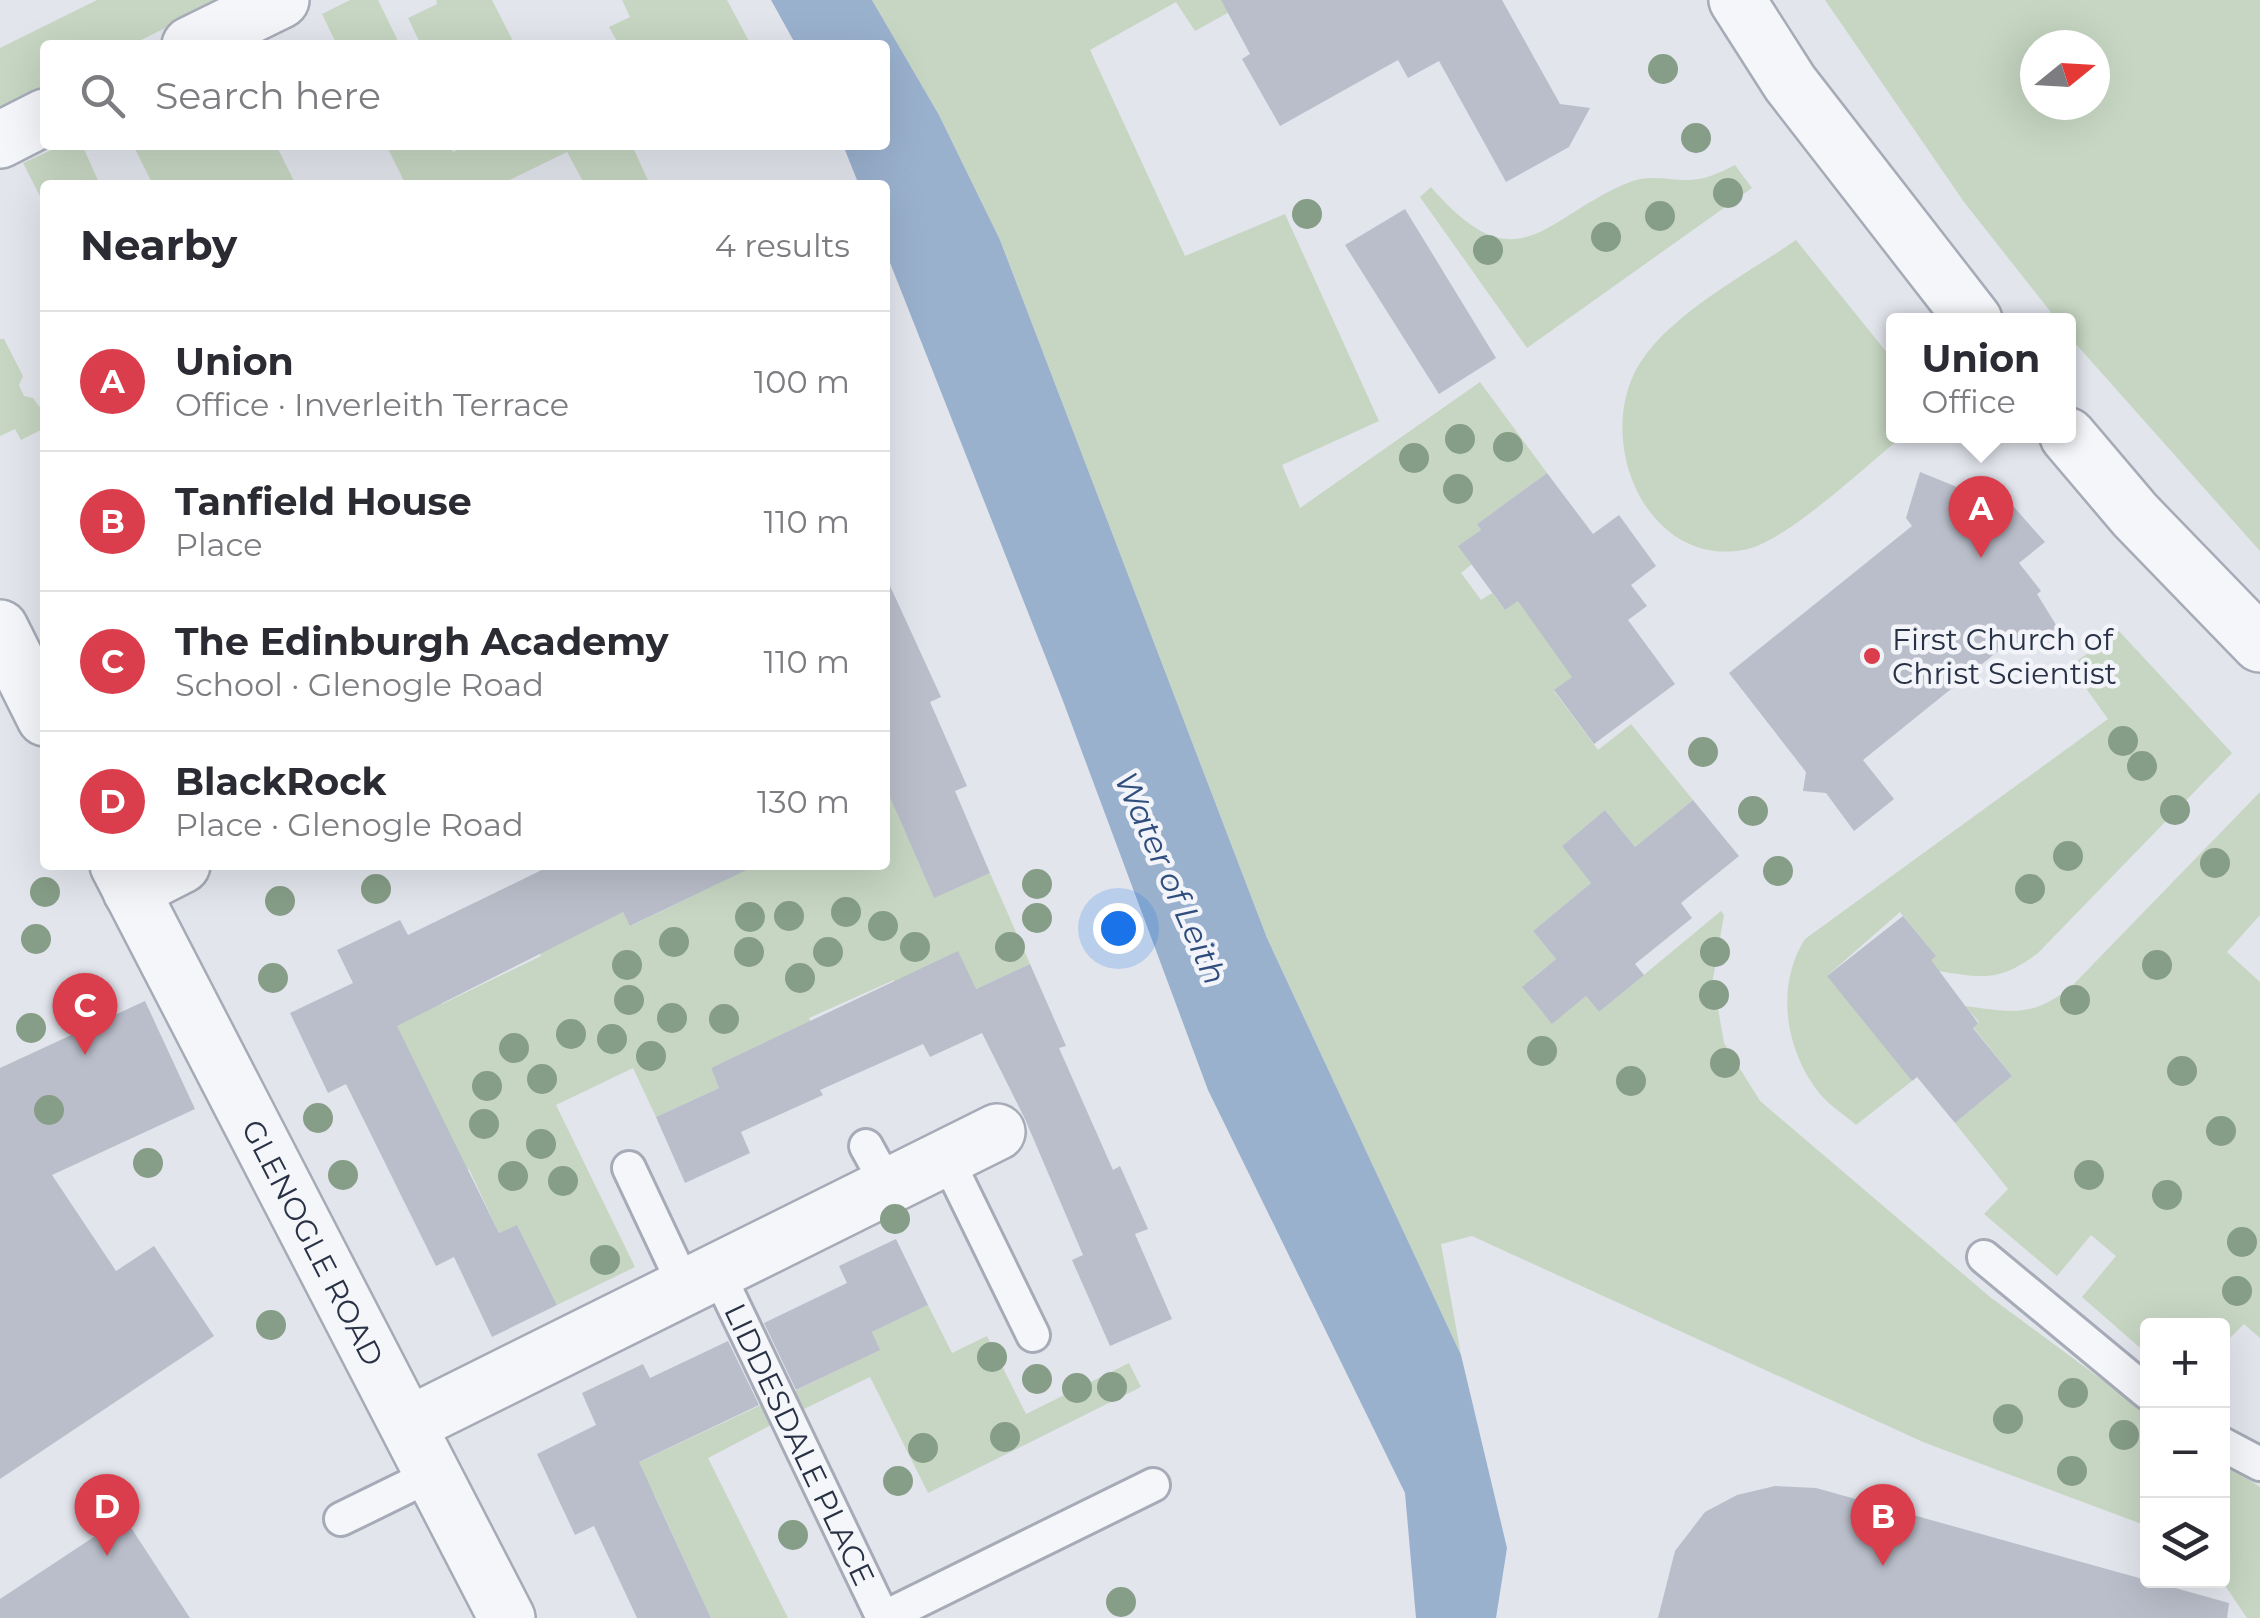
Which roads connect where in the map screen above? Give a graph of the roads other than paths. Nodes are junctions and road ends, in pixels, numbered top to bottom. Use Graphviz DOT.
graph roads {
  1 [pos="281,0"];
  2 [pos="1737,0"];
  3 [pos="200,40"];
  4 [pos="40,120"];
  5 [pos="0,140"];
  6 [pos="1969,313"];
  7 [pos="2074,443"];
  8 [pos="0,628"];
  9 [pos="2260,644"];
  10 [pos="40,708"];
  11 [pos="160,870"];
  12 [pos="124,878"];
  13 [pos="997,1132"];
  14 [pos="946,1157"];
  15 [pos="629,1168"];
  16 [pos="1984,1257"];
  17 [pos="701,1279"];
  18 [pos="1033,1335"];
  19 [pos="2140,1386"];
  20 [pos="408,1425"];
  21 [pos="2230,1448"];
  22 [pos="2260,1464"];
  23 [pos="433,1474"];
  24 [pos="1153,1486"];
  25 [pos="342,1519"];
  26 [pos="508,1618"];
  1 -- 3 [label="street"];
  2 -- 6 [label="street"];
  4 -- 5 [label="street"];
  7 -- 9 [label="street"];
  8 -- 10 [label="street"];
  11 -- 12 [label="street"];
  12 -- 20 [label="street, GLENOGLE ROAD"];
  13 -- 14 [label="street, LIDDESDALE PLACE"];
  14 -- 17 [label="street, LIDDESDALE PLACE"];
  14 -- 18 [label="lane"];
  15 -- 17 [label="lane, LIDDESDALE PLACE"];
  16 -- 19 [label="lane"];
  17 -- 20 [label="street, LIDDESDALE PLACE"];
  17 -- 24 [label="lane, LIDDESDALE PLACE"];
  20 -- 23 [label="street, GLENOGLE ROAD"];
  21 -- 22 [label="lane"];
  23 -- 25 [label="lane"];
  23 -- 26 [label="street, GLENOGLE ROAD"];
}
